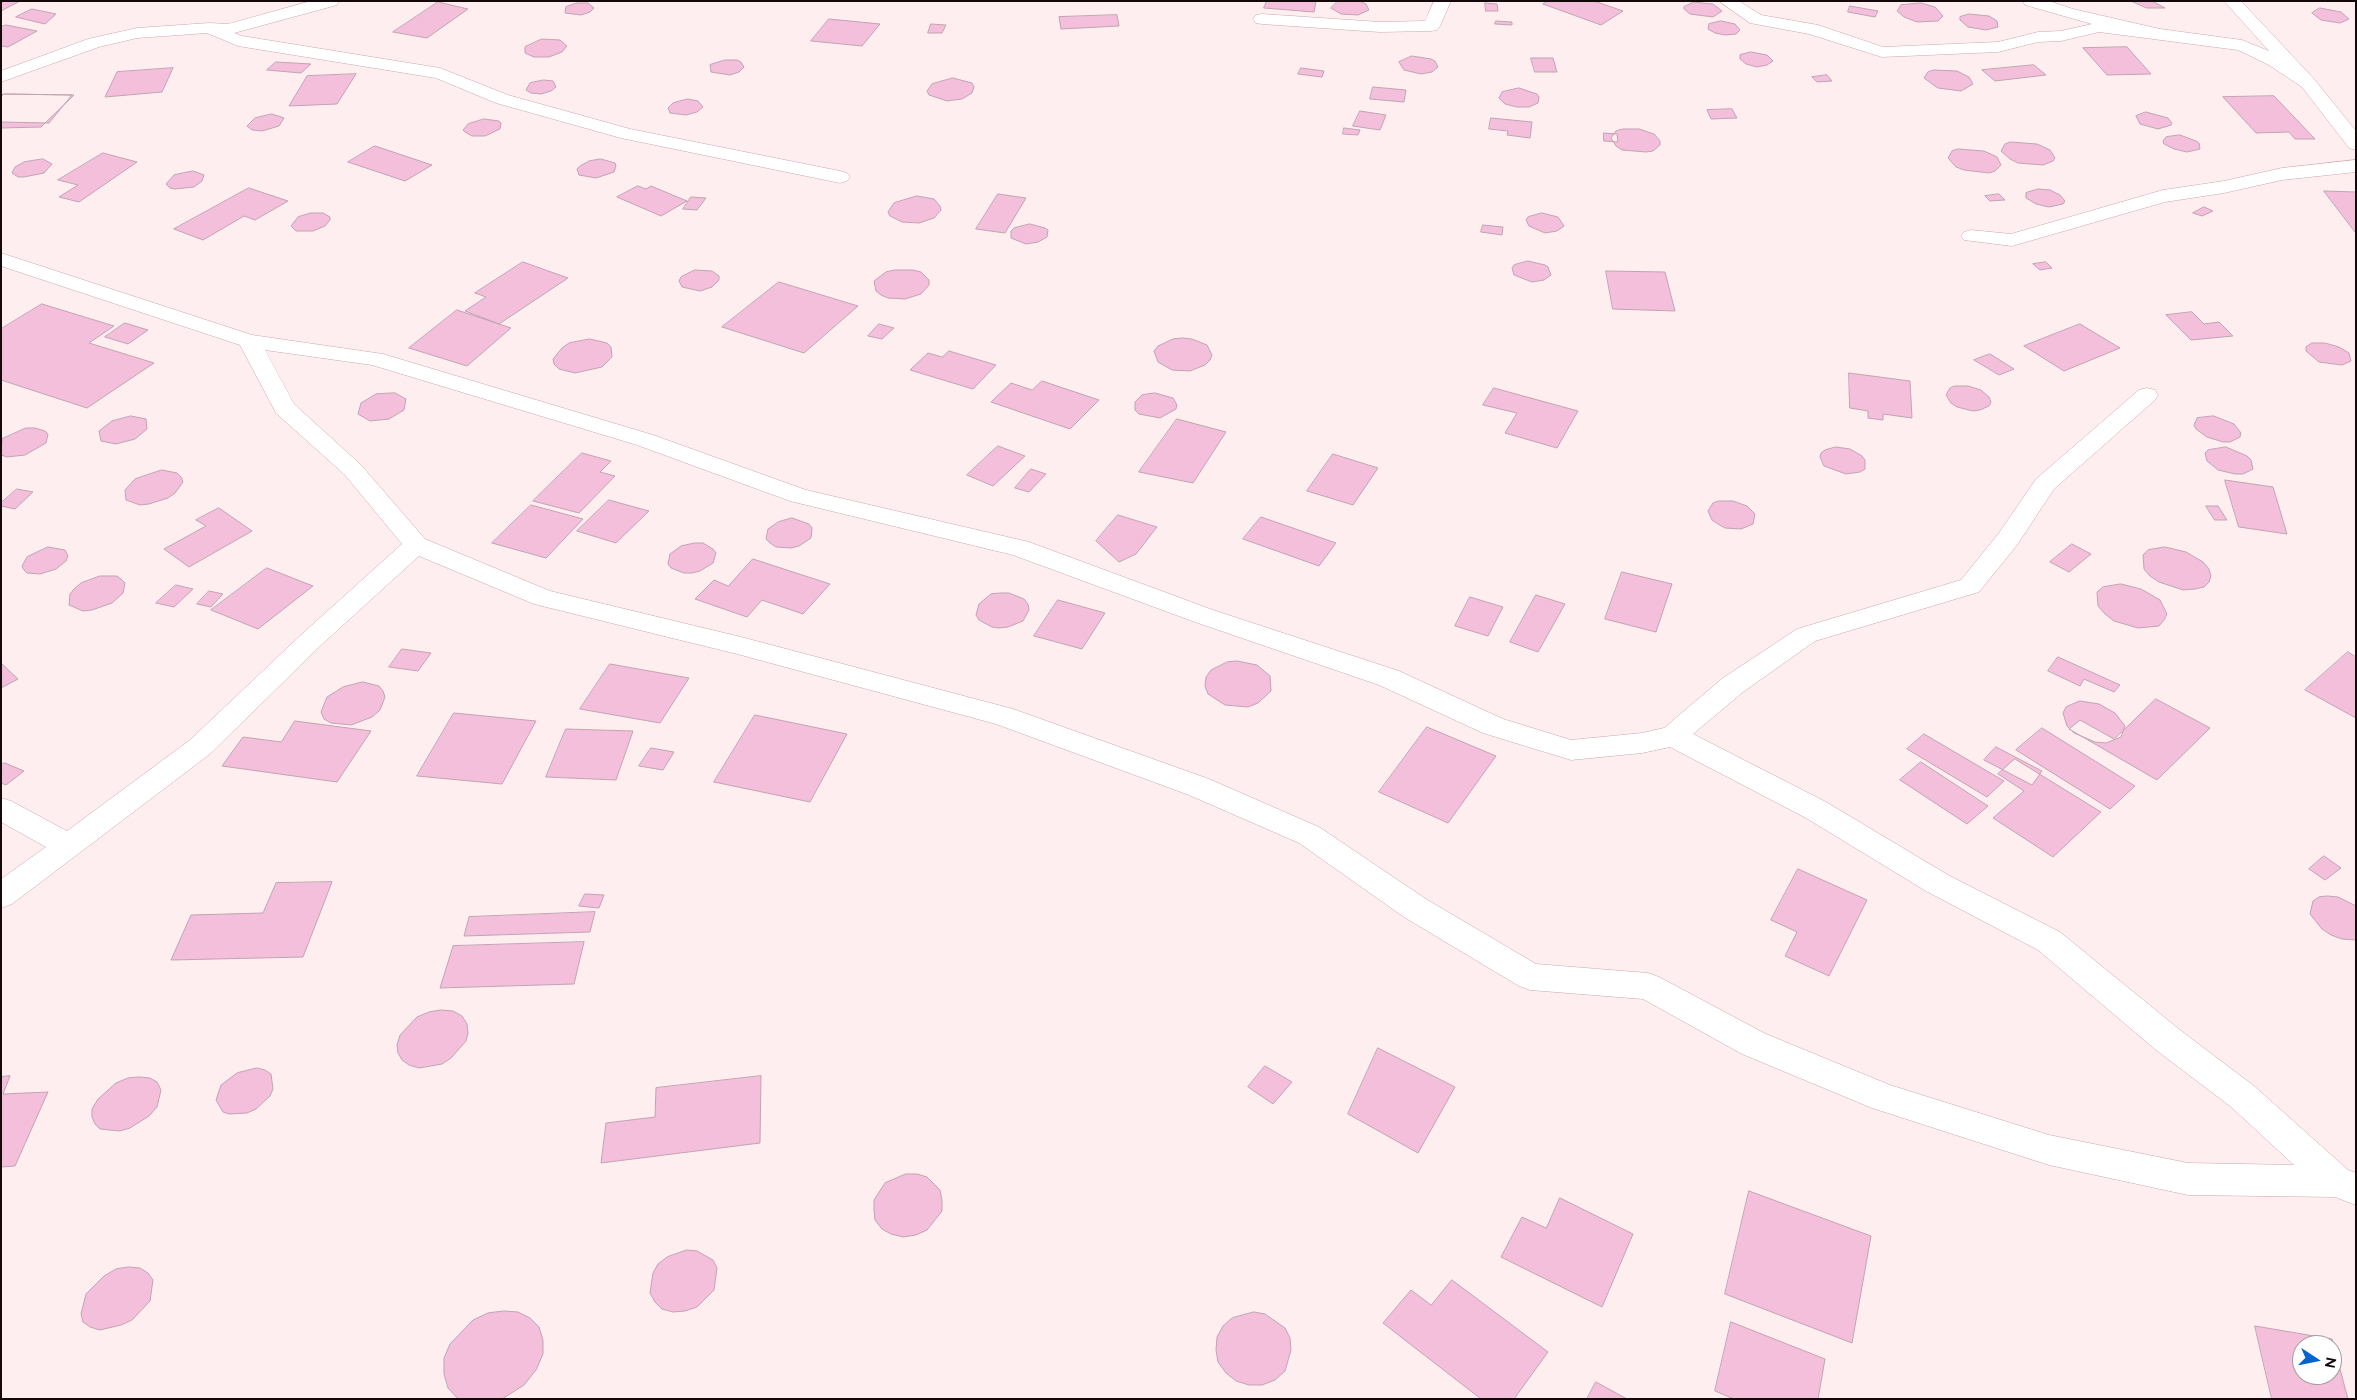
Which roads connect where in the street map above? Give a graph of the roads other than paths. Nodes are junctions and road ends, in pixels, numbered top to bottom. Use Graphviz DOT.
graph roads {
  1 [pos="332,1"];
  2 [pos="1443,1"];
  3 [pos="1727,1"];
  4 [pos="2031,1"];
  5 [pos="2232,1"];
  6 [pos="1262,19"];
  7 [pos="209,28"];
  8 [pos="2160,34"];
  9 [pos="1,78"];
  10 [pos="2308,83"];
  11 [pos="2356,144"];
  12 [pos="2356,166"];
  13 [pos="840,177"];
  14 [pos="1971,236"];
  15 [pos="1,259"];
  16 [pos="249,342"];
  17 [pos="2147,395"];
  18 [pos="416,545"];
  19 [pos="1673,736"];
  20 [pos="1,809"];
  21 [pos="70,846"];
  22 [pos="1,896"];
  23 [pos="2346,1185"];
  1 -- 7 [label="street"];
  2 -- 6 [label="street"];
  3 -- 8 [label="street"];
  4 -- 8 [label="street"];
  5 -- 10 [label="street"];
  7 -- 9 [label="street"];
  7 -- 13 [label="street"];
  8 -- 10 [label="street"];
  10 -- 11 [label="street"];
  12 -- 14 [label="street"];
  15 -- 16 [label="street"];
  16 -- 18 [label="street"];
  16 -- 19 [label="street"];
  17 -- 19 [label="street"];
  18 -- 21 [label="street"];
  18 -- 23 [label="street"];
  19 -- 23 [label="street"];
  20 -- 21 [label="street"];
  21 -- 22 [label="street"];
}
